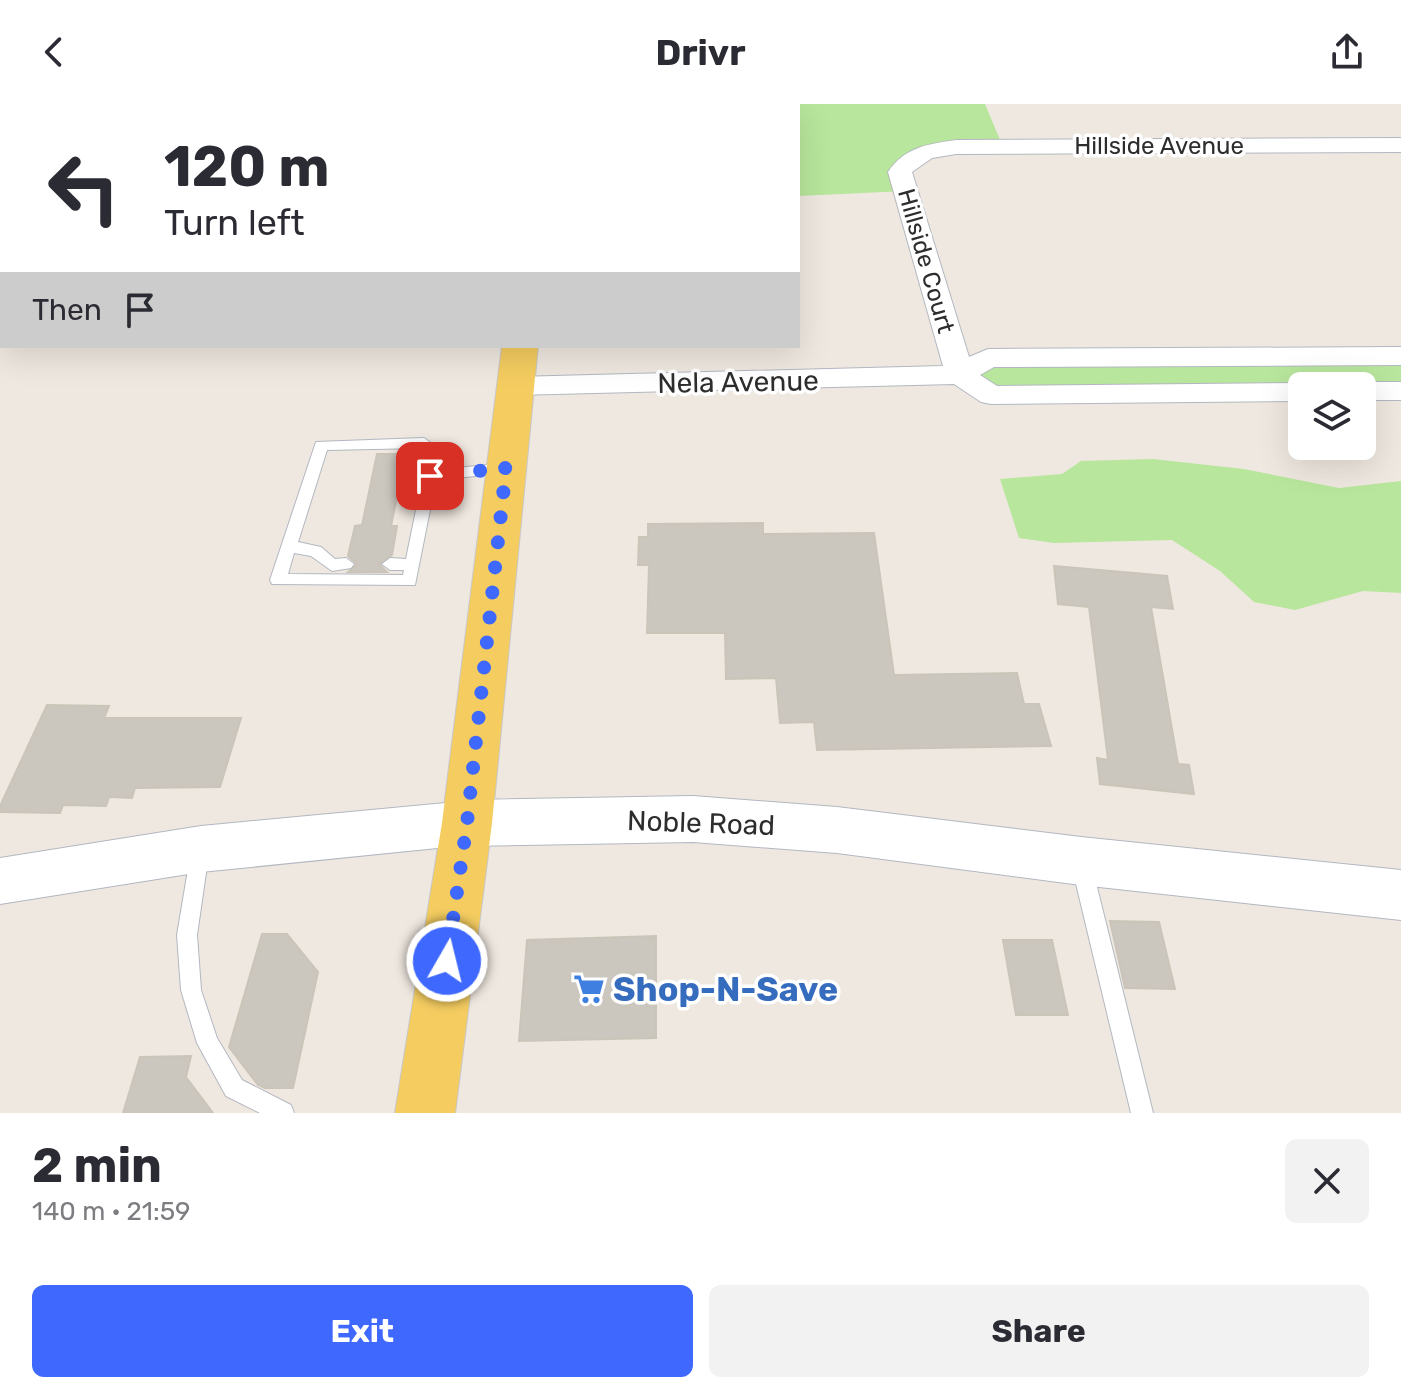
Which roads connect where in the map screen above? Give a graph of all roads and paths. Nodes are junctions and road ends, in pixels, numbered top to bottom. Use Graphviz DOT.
graph roads {
  1 [pos="1401,145"];
  2 [pos="918,154"];
  3 [pos="520,348"];
  4 [pos="1288,356"];
  5 [pos="1401,356"];
  6 [pos="1297,372"];
  7 [pos="960,375"];
  8 [pos="515,386"];
  9 [pos="1376,391"];
  10 [pos="1401,391"];
  11 [pos="1288,392"];
  12 [pos="506,468"];
  13 [pos="430,476"];
  14 [pos="290,546"];
  15 [pos="346,564"];
  16 [pos="390,564"];
  17 [pos="413,565"];
  18 [pos="467,823"];
  19 [pos="201,849"];
  20 [pos="1081,861"];
  21 [pos="0,881"];
  22 [pos="1401,895"];
  23 [pos="283,1113"];
  24 [pos="425,1113"];
  25 [pos="1142,1113"];
  1 -- 2 [label="street, Hillside Avenue"];
  2 -- 7 [label="street, Hillside Court"];
  3 -- 8 [label="main road"];
  4 -- 5 [label="street, Nela Avenue"];
  4 -- 6 [label="street"];
  4 -- 7 [label="street, Nela Avenue"];
  7 -- 8 [label="street, Nela Avenue"];
  7 -- 11 [label="street"];
  8 -- 12 [label="main road"];
  9 -- 10 [label="street"];
  12 -- 13 [label="lane"];
  12 -- 18 [label="main road"];
  13 -- 14 [label="lane"];
  13 -- 17 [label="lane"];
  14 -- 15 [label="lane"];
  14 -- 17 [label="lane"];
  16 -- 17 [label="lane"];
  18 -- 19 [label="street, Noble Road"];
  18 -- 20 [label="main road, Noble Road"];
  18 -- 24 [label="main road"];
  19 -- 21 [label="street, Noble Road"];
  19 -- 23 [label="lane"];
  20 -- 22 [label="main road, Noble Road"];
  20 -- 25 [label="lane"];
}
